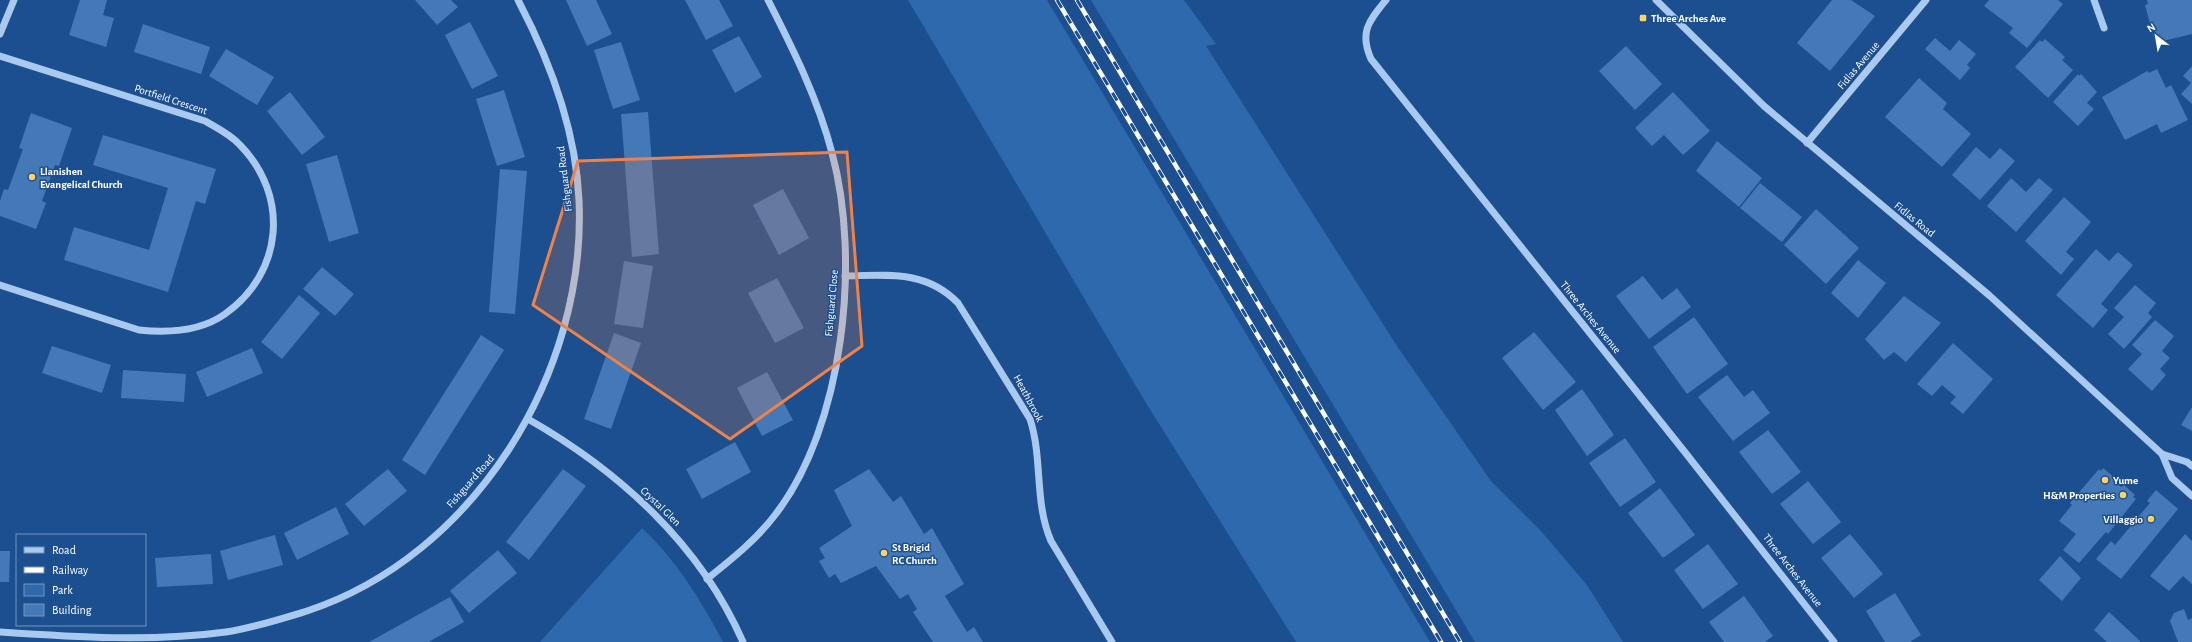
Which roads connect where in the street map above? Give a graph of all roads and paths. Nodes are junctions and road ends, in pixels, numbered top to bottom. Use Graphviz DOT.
graph roads {
  1 [pos="14,0"];
  2 [pos="518,0"];
  3 [pos="768,0"];
  4 [pos="1386,0"];
  5 [pos="1656,0"];
  6 [pos="1926,0"];
  7 [pos="2094,0"];
  8 [pos="2104,28"];
  9 [pos="0,34"];
  10 [pos="0,56"];
  11 [pos="1807,143"];
  12 [pos="845,276"];
  13 [pos="0,285"];
  14 [pos="528,419"];
  15 [pos="2162,454"];
  16 [pos="2192,466"];
  17 [pos="2192,496"];
  18 [pos="707,579"];
  19 [pos="0,632"];
  20 [pos="743,642"];
  21 [pos="1112,642"];
  22 [pos="1834,642"];
  1 -- 9 [label="street"];
  2 -- 14 [label="street, Fishguard Road"];
  3 -- 12 [label="street, Fishguard Close"];
  4 -- 22 [label="street, Three Arches Avenue"];
  5 -- 11 [label="street, Fidlas Road"];
  6 -- 11 [label="street, Fidlas Avenue"];
  7 -- 8 [label="street"];
  10 -- 13 [label="street, Portfield Crescent"];
  11 -- 15 [label="street, Fidlas Road"];
  12 -- 18 [label="street, Fishguard Close"];
  12 -- 21 [label="street, Heathbrook"];
  14 -- 18 [label="street, Crystal Glen"];
  14 -- 19 [label="street, Fishguard Road"];
  15 -- 16 [label="street, Fidlas Road"];
  15 -- 17 [label="street, Fidlas Road"];
  18 -- 20 [label="street, Crystal Glen"];
}
